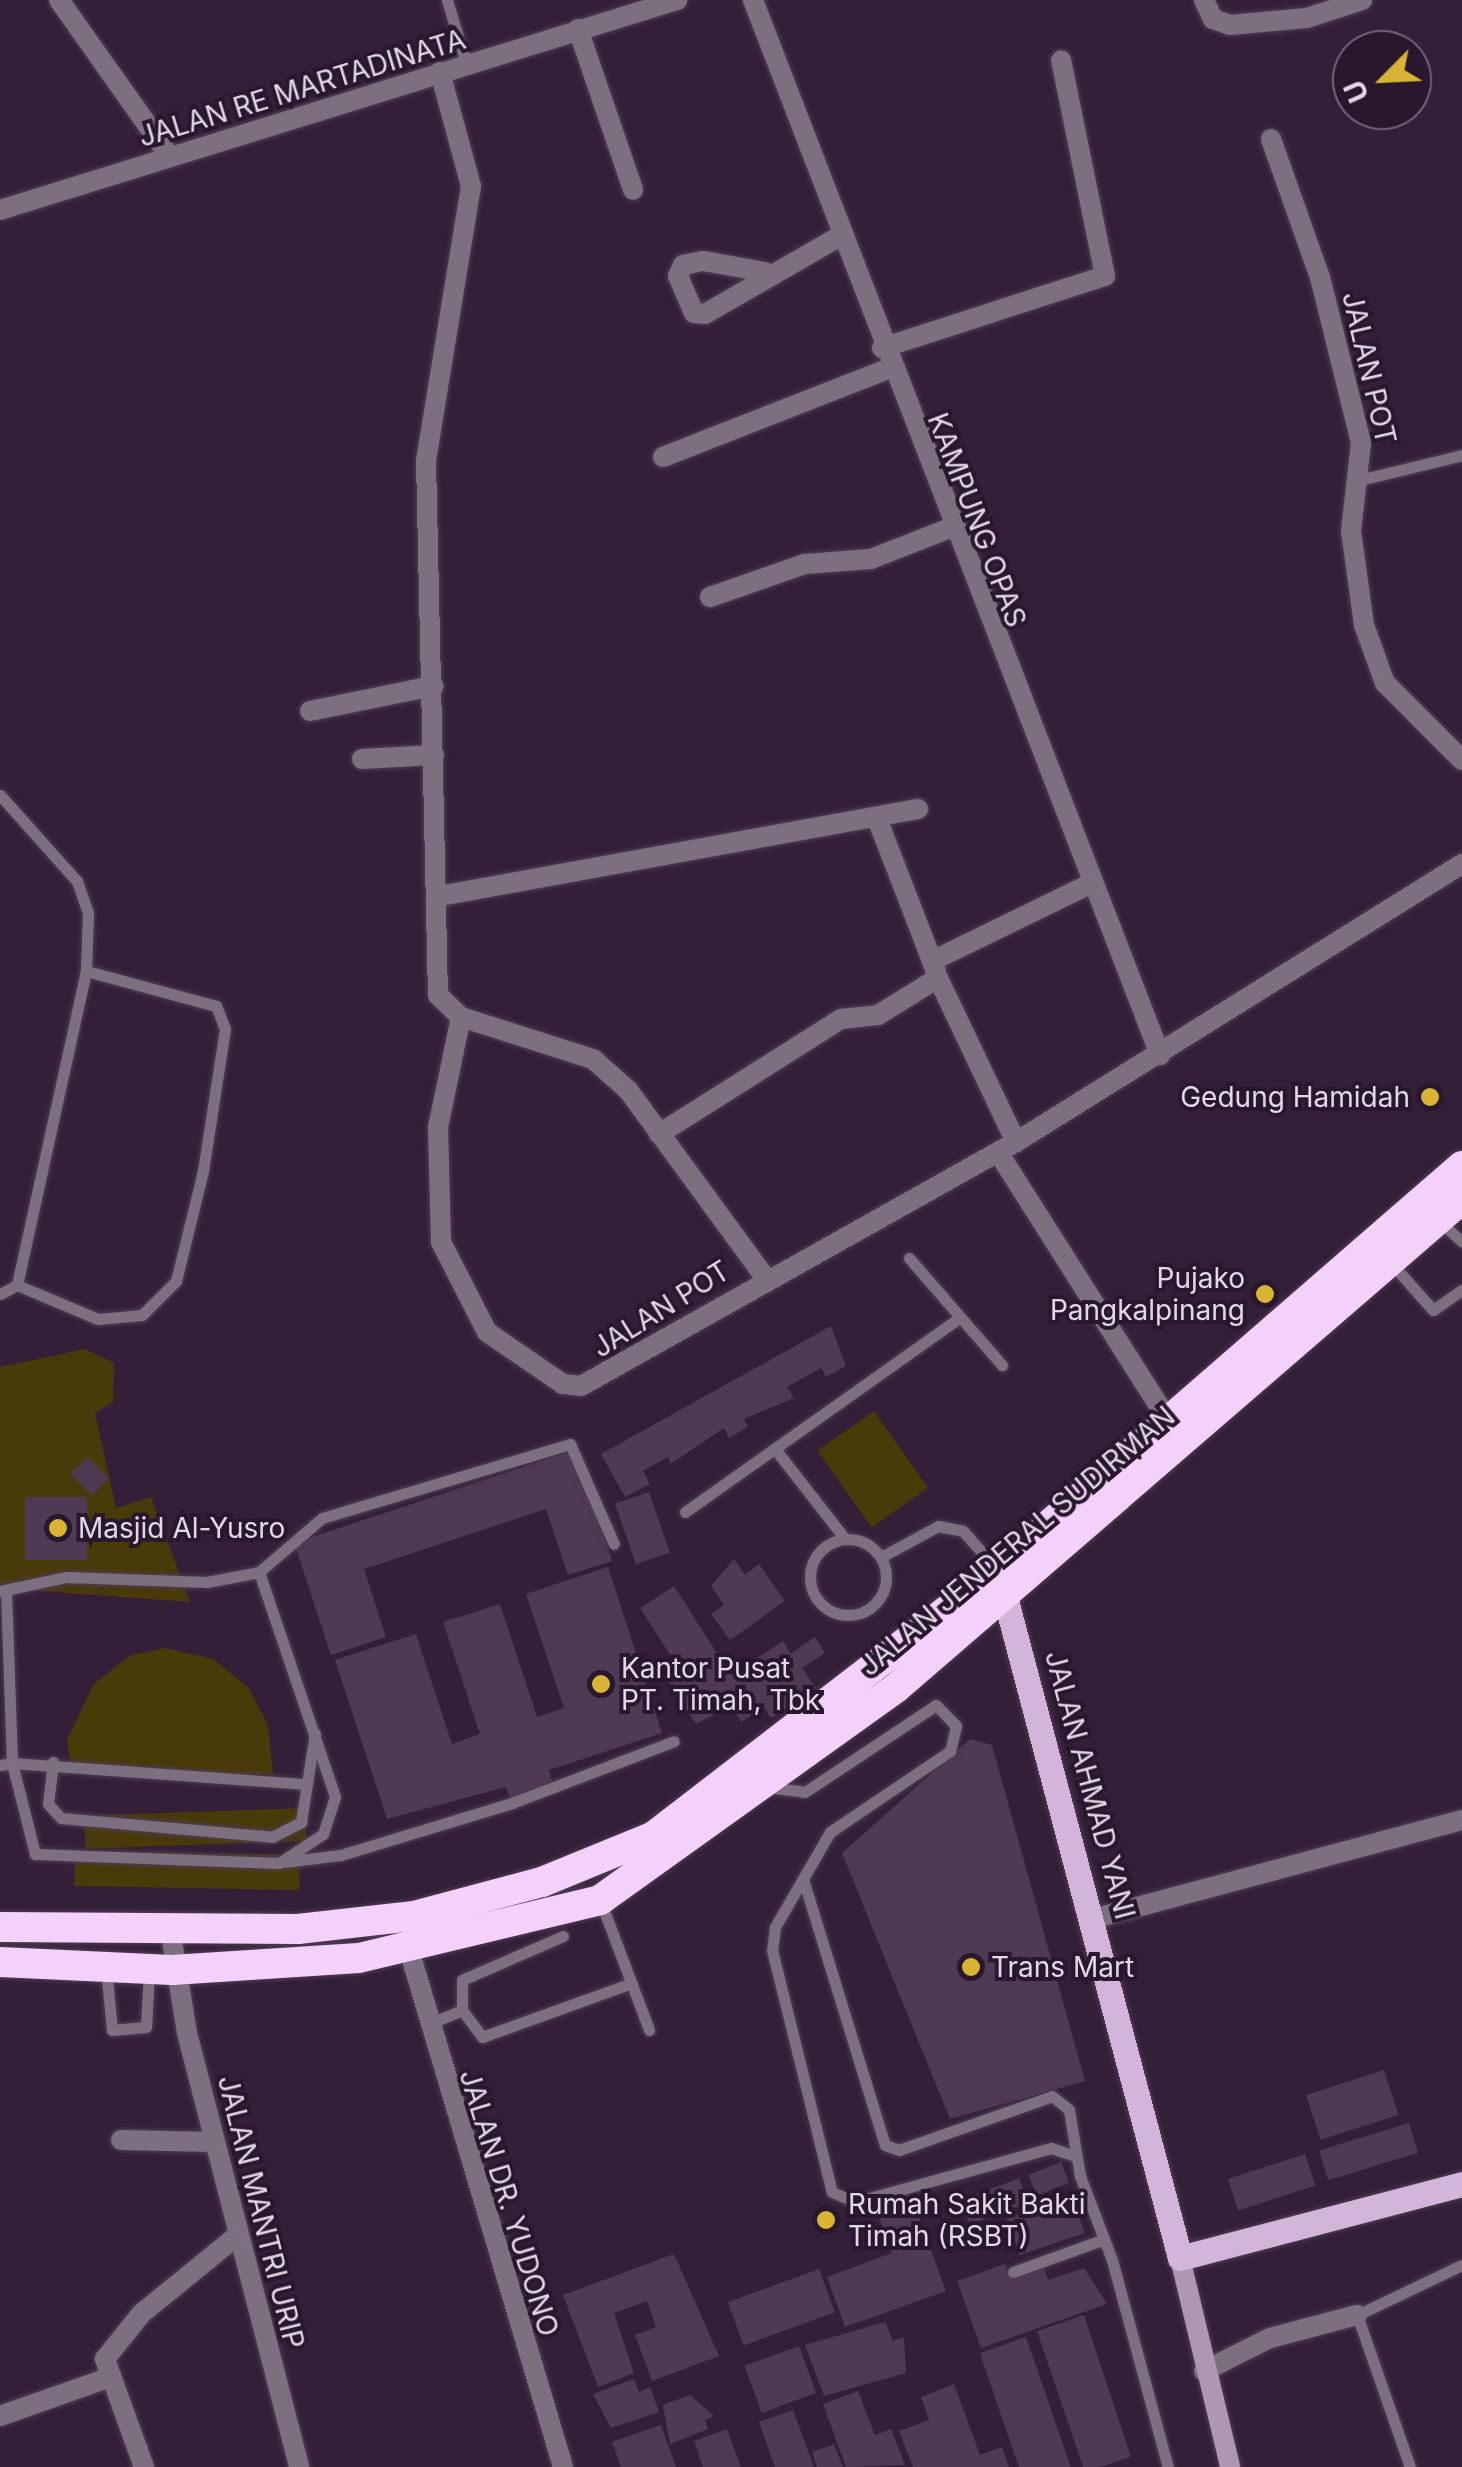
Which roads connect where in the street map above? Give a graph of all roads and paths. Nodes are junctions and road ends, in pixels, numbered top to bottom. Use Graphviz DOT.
graph roads {
  1 [pos="59,0"];
  2 [pos="446,0"];
  3 [pos="677,0"];
  4 [pos="753,0"];
  5 [pos="1204,0"];
  6 [pos="1362,0"];
  7 [pos="578,29"];
  8 [pos="1062,60"];
  9 [pos="467,66"];
  10 [pos="440,72"];
  11 [pos="1271,139"];
  12 [pos="170,157"];
  13 [pos="632,190"];
  14 [pos="0,210"];
  15 [pos="840,236"];
  16 [pos="765,272"];
  17 [pos="886,358"];
  18 [pos="1462,455"];
  19 [pos="662,457"];
  20 [pos="1358,480"];
  21 [pos="950,528"];
  22 [pos="710,597"];
  23 [pos="433,686"];
  24 [pos="310,711"];
  25 [pos="434,755"];
  26 [pos="362,759"];
  27 [pos="1462,760"];
  28 [pos="0,795"];
  29 [pos="918,809"];
  30 [pos="878,821"];
  31 [pos="1462,864"];
  32 [pos="1090,884"];
  33 [pos="438,896"];
  34 [pos="935,969"];
  35 [pos="86,971"];
  36 [pos="462,1017"];
  37 [pos="1160,1055"];
  38 [pos="659,1134"];
  39 [pos="1007,1147"];
  40 [pos="1462,1166"];
  41 [pos="1462,1199"];
  42 [pos="1439,1221"];
  43 [pos="1462,1242"];
  44 [pos="1384,1251"];
  45 [pos="909,1258"];
  46 [pos="765,1277"];
  47 [pos="17,1285"];
  48 [pos="1462,1290"];
  49 [pos="0,1294"];
  50 [pos="956,1320"];
  51 [pos="1002,1365"];
  52 [pos="1169,1421"];
  53 [pos="775,1448"];
  54 [pos="685,1512"];
  55 [pos="845,1538"];
  56 [pos="614,1544"];
  57 [pos="881,1557"];
  58 [pos="259,1572"];
  59 [pos="1002,1583"];
  60 [pos="3,1592"];
  61 [pos="315,1733"];
  62 [pos="674,1742"];
  63 [pos="53,1762"];
  64 [pos="6,1764"];
  65 [pos="303,1784"];
  66 [pos="766,1787"];
  67 [pos="1462,1820"];
  68 [pos="279,1863"];
  69 [pos="803,1879"];
  70 [pos="600,1900"];
  71 [pos="1096,1918"];
  72 [pos="0,1927"];
  73 [pos="170,1928"];
  74 [pos="562,1936"];
  75 [pos="410,1953"];
  76 [pos="0,1962"];
  77 [pos="106,1966"];
  78 [pos="160,1969"];
  79 [pos="632,1983"];
  80 [pos="462,2010"];
  81 [pos="428,2024"];
  82 [pos="649,2030"];
  83 [pos="121,2140"];
  84 [pos="213,2142"];
  85 [pos="1075,2156"];
  86 [pos="1462,2184"];
  87 [pos="238,2235"];
  88 [pos="1102,2240"];
  89 [pos="1180,2258"];
  90 [pos="1462,2265"];
  91 [pos="1013,2272"];
  92 [pos="1357,2315"];
  93 [pos="1204,2370"];
  94 [pos="108,2378"];
  95 [pos="0,2416"];
  96 [pos="144,2467"];
  97 [pos="299,2467"];
  98 [pos="563,2467"];
  99 [pos="1168,2467"];
  100 [pos="1230,2467"];
  101 [pos="1410,2467"];
  1 -- 12 [label="street"];
  2 -- 9 [label="lane"];
  3 -- 7 [label="street, JALAN RE MARTADINATA"];
  4 -- 15 [label="street, KAMPUNG OPAS"];
  5 -- 6 [label="street"];
  7 -- 9 [label="street, JALAN RE MARTADINATA"];
  7 -- 13 [label="street"];
  8 -- 17 [label="street"];
  9 -- 10 [label="street, JALAN RE MARTADINATA"];
  10 -- 12 [label="street, JALAN RE MARTADINATA"];
  10 -- 23 [label="street"];
  11 -- 20 [label="street, JALAN POT"];
  12 -- 14 [label="street, JALAN RE MARTADINATA"];
  15 -- 16 [label="street"];
  15 -- 17 [label="street, KAMPUNG OPAS"];
  17 -- 19 [label="street"];
  17 -- 21 [label="street, KAMPUNG OPAS"];
  18 -- 20 [label="lane"];
  20 -- 27 [label="street, JALAN POT"];
  21 -- 22 [label="street"];
  21 -- 32 [label="street, KAMPUNG OPAS"];
  23 -- 24 [label="street"];
  23 -- 25 [label="street"];
  25 -- 26 [label="street"];
  25 -- 33 [label="street"];
  28 -- 35 [label="lane"];
  29 -- 30 [label="street"];
  30 -- 33 [label="street"];
  30 -- 34 [label="street"];
  31 -- 37 [label="street, JALAN POT"];
  32 -- 34 [label="street"];
  32 -- 37 [label="street, KAMPUNG OPAS"];
  33 -- 36 [label="street"];
  34 -- 38 [label="street"];
  34 -- 39 [label="street"];
  35 -- 47 [label="lane"];
  35 -- 47 [label="lane"];
  36 -- 38 [label="street"];
  36 -- 46 [label="street, JALAN POT"];
  37 -- 39 [label="street, JALAN POT"];
  38 -- 46 [label="street"];
  39 -- 46 [label="street, JALAN POT"];
  39 -- 52 [label="street"];
  40 -- 44 [label="highway, JALAN JENDERAL SUDIRMAN"];
  41 -- 42 [label="highway, JALAN JENDERAL SUDIRMAN"];
  42 -- 43 [label="lane"];
  42 -- 44 [label="highway, JALAN JENDERAL SUDIRMAN"];
  44 -- 48 [label="lane"];
  44 -- 52 [label="highway, JALAN JENDERAL SUDIRMAN"];
  44 -- 59 [label="highway, JALAN JENDERAL SUDIRMAN"];
  45 -- 50 [label="lane"];
  47 -- 49 [label="lane"];
  50 -- 51 [label="lane"];
  50 -- 53 [label="lane"];
  52 -- 59 [label="highway, JALAN JENDERAL SUDIRMAN"];
  53 -- 54 [label="lane"];
  53 -- 55 [label="lane"];
  55 -- 57 [label="lane"];
  55 -- 57 [label="lane"];
  56 -- 58 [label="lane"];
  57 -- 59 [label="lane"];
  58 -- 60 [label="lane"];
  58 -- 61 [label="lane"];
  59 -- 66 [label="highway, JALAN JENDERAL SUDIRMAN"];
  59 -- 71 [label="main road, JALAN AHMAD YANI"];
  59 -- 73 [label="highway, JALAN JENDERAL SUDIRMAN"];
  60 -- 64 [label="lane"];
  61 -- 65 [label="lane"];
  61 -- 68 [label="lane"];
  62 -- 68 [label="lane"];
  63 -- 64 [label="lane"];
  63 -- 65 [label="lane"];
  63 -- 65 [label="lane"];
  64 -- 68 [label="lane"];
  66 -- 69 [label="lane"];
  66 -- 70 [label="highway, JALAN JENDERAL SUDIRMAN"];
  67 -- 71 [label="street"];
  69 -- 85 [label="lane"];
  69 -- 85 [label="lane"];
  70 -- 75 [label="highway, JALAN JENDERAL SUDIRMAN"];
  70 -- 79 [label="lane"];
  71 -- 89 [label="main road, JALAN AHMAD YANI"];
  72 -- 73 [label="highway, JALAN JENDERAL SUDIRMAN"];
  73 -- 78 [label="street, JALAN MANTRI URIP"];
  74 -- 80 [label="lane"];
  75 -- 78 [label="highway, JALAN JENDERAL SUDIRMAN"];
  75 -- 81 [label="street, JALAN DR. YUDONO"];
  76 -- 77 [label="highway, JALAN JENDERAL SUDIRMAN"];
  77 -- 78 [label="highway, JALAN JENDERAL SUDIRMAN"];
  77 -- 78 [label="lane"];
  78 -- 84 [label="street, JALAN MANTRI URIP"];
  79 -- 80 [label="lane"];
  79 -- 82 [label="lane"];
  80 -- 81 [label="lane"];
  81 -- 98 [label="street, JALAN DR. YUDONO"];
  83 -- 84 [label="street"];
  84 -- 87 [label="street, JALAN MANTRI URIP"];
  85 -- 88 [label="lane"];
  86 -- 89 [label="main road"];
  87 -- 94 [label="street"];
  87 -- 97 [label="street, JALAN MANTRI URIP"];
  88 -- 91 [label="lane"];
  88 -- 99 [label="lane"];
  89 -- 93 [label="street"];
  90 -- 92 [label="lane"];
  92 -- 93 [label="street"];
  92 -- 101 [label="lane"];
  93 -- 100 [label="street"];
  94 -- 95 [label="street"];
  94 -- 96 [label="street"];
}
